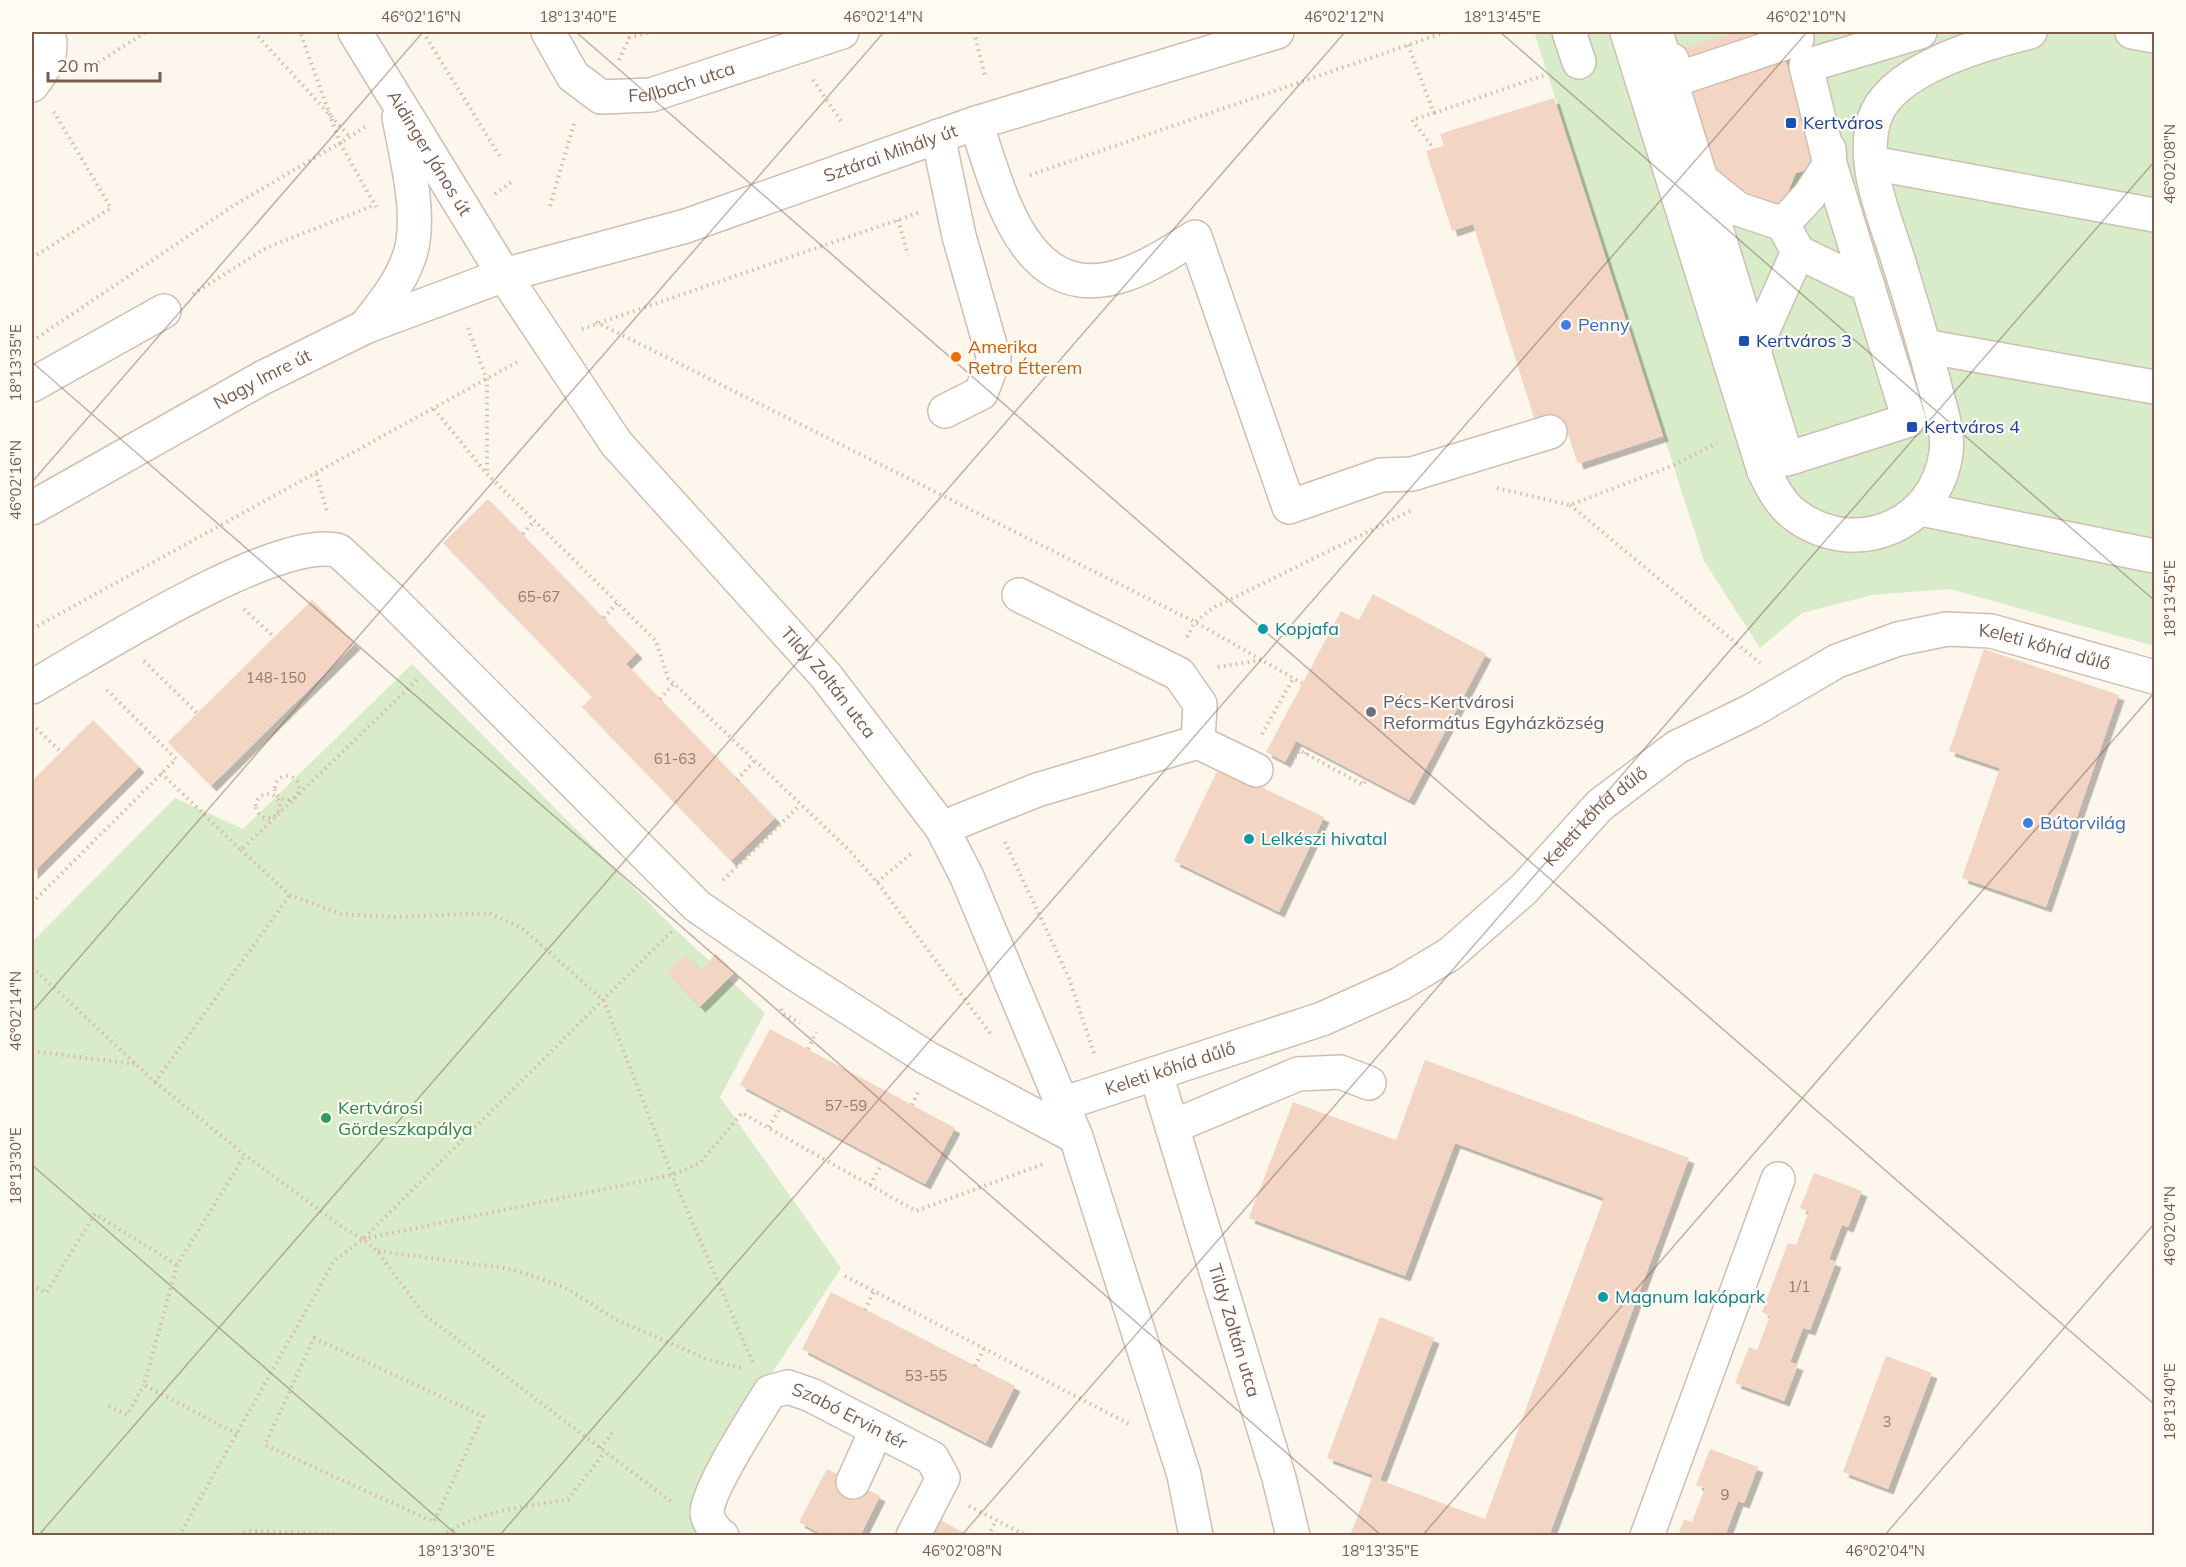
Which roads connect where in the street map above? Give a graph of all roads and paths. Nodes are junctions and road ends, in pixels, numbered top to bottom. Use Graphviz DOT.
graph roads {
  1 [pos="47,32"];
  2 [pos="146,32"];
  3 [pos="254,32"];
  4 [pos="300,32"];
  5 [pos="356,32"];
  6 [pos="423,32"];
  7 [pos="548,32"];
  8 [pos="626,32"];
  9 [pos="842,32"];
  10 [pos="974,32"];
  11 [pos="1277,32"];
  12 [pos="1446,32"];
  13 [pos="1569,32"];
  14 [pos="1627,32"];
  15 [pos="1656,32"];
  16 [pos="1673,32"];
  17 [pos="1920,32"];
  18 [pos="2031,32"];
  19 [pos="2132,32"];
  20 [pos="2154,36"];
  21 [pos="630,38"];
  22 [pos="1800,42"];
  23 [pos="1743,43"];
  24 [pos="1408,45"];
  25 [pos="792,49"];
  26 [pos="1852,53"];
  27 [pos="1579,62"];
  28 [pos="81,72"];
  29 [pos="986,76"];
  30 [pos="1537,78"];
  31 [pos="1671,81"];
  32 [pos="41,96"];
  33 [pos="395,97"];
  34 [pos="1434,113"];
  35 [pos="331,118"];
  36 [pos="976,123"];
  37 [pos="843,124"];
  38 [pos="368,125"];
  39 [pos="350,136"];
  40 [pos="938,136"];
  41 [pos="340,143"];
  42 [pos="1434,149"];
  43 [pos="501,159"];
  44 [pos="1872,163"];
  45 [pos="1830,164"];
  46 [pos="1702,181"];
  47 [pos="998,186"];
  48 [pos="951,202"];
  49 [pos="375,205"];
  50 [pos="378,212"];
  51 [pos="2154,215"];
  52 [pos="898,220"];
  53 [pos="1783,224"];
  54 [pos="1798,252"];
  55 [pos="908,255"];
  56 [pos="32,258"];
  57 [pos="504,275"];
  58 [pos="1868,286"];
  59 [pos="164,311"];
  60 [pos="595,322"];
  61 [pos="366,327"];
  62 [pos="32,340"];
  63 [pos="550,344"];
  64 [pos="1924,346"];
  65 [pos="1754,350"];
  66 [pos="487,380"];
  67 [pos="32,385"];
  68 [pos="2154,387"];
  69 [pos="434,409"];
  70 [pos="945,411"];
  71 [pos="1750,426"];
  72 [pos="1550,432"];
  73 [pos="487,474"];
  74 [pos="1492,486"];
  75 [pos="1570,505"];
  76 [pos="32,508"];
  77 [pos="1921,509"];
  78 [pos="1411,511"];
  79 [pos="534,521"];
  80 [pos="523,534"];
  81 [pos="2154,556"];
  82 [pos="1019,595"];
  83 [pos="617,603"];
  84 [pos="254,618"];
  85 [pos="604,618"];
  86 [pos="1195,622"];
  87 [pos="32,629"];
  88 [pos="274,637"];
  89 [pos="444,654"];
  90 [pos="139,657"];
  91 [pos="1768,663"];
  92 [pos="1294,677"];
  93 [pos="2154,677"];
  94 [pos="97,680"];
  95 [pos="1302,682"];
  96 [pos="674,683"];
  97 [pos="32,687"];
  98 [pos="660,699"];
  99 [pos="197,713"];
  100 [pos="32,724"];
  101 [pos="1198,742"];
  102 [pos="1308,747"];
  103 [pos="61,752"];
  104 [pos="1306,753"];
  105 [pos="1258,755"];
  106 [pos="755,760"];
  107 [pos="1289,769"];
  108 [pos="161,773"];
  109 [pos="1367,778"];
  110 [pos="737,780"];
  111 [pos="298,795"];
  112 [pos="280,800"];
  113 [pos="800,805"];
  114 [pos="989,809"];
  115 [pos="275,817"];
  116 [pos="942,828"];
  117 [pos="241,850"];
  118 [pos="877,882"];
  119 [pos="290,895"];
  120 [pos="32,903"];
  121 [pos="697,906"];
  122 [pos="32,967"];
  123 [pos="604,1001"];
  124 [pos="779,1006"];
  125 [pos="816,1032"];
  126 [pos="827,1037"];
  127 [pos="999,1046"];
  128 [pos="808,1049"];
  129 [pos="32,1051"];
  130 [pos="136,1064"];
  131 [pos="1156,1074"];
  132 [pos="155,1082"];
  133 [pos="1369,1083"];
  134 [pos="1107,1090"];
  135 [pos="1062,1104"];
  136 [pos="781,1107"];
  137 [pos="769,1127"];
  138 [pos="1172,1127"];
  139 [pos="1076,1137"];
  140 [pos="245,1155"];
  141 [pos="1040,1155"];
  142 [pos="883,1162"];
  143 [pos="672,1175"];
  144 [pos="1778,1179"];
  145 [pos="870,1185"];
  146 [pos="363,1239"];
  147 [pos="377,1251"];
  148 [pos="177,1265"];
  149 [pos="845,1276"];
  150 [pos="32,1284"];
  151 [pos="874,1291"];
  152 [pos="865,1310"];
  153 [pos="314,1338"];
  154 [pos="984,1349"];
  155 [pos="975,1366"];
  156 [pos="747,1370"];
  157 [pos="756,1372"];
  158 [pos="144,1385"];
  159 [pos="109,1406"];
  160 [pos="1135,1427"];
  161 [pos="878,1430"];
  162 [pos="613,1432"];
  163 [pos="237,1434"];
  164 [pos="600,1448"];
  165 [pos="605,1452"];
  166 [pos="853,1482"];
  167 [pos="937,1490"];
  168 [pos="678,1507"];
  169 [pos="996,1520"];
  170 [pos="990,1535"];
  171 [pos="179,1536"];
  172 [pos="232,1536"];
  173 [pos="384,1536"];
  174 [pos="442,1536"];
  175 [pos="722,1536"];
  176 [pos="913,1536"];
  177 [pos="1027,1536"];
  178 [pos="1196,1536"];
  179 [pos="1293,1536"];
  180 [pos="1647,1536"];
  1 -- 32 [label="street"];
  2 -- 28 [label="path"];
  3 -- 35 [label="path"];
  4 -- 35 [label="path"];
  5 -- 33 [label="street, Aidinger János út"];
  6 -- 43 [label="path"];
  7 -- 25 [label="street, Fellbach utca"];
  8 -- 21 [label="path"];
  9 -- 25 [label="street, Fellbach utca"];
  10 -- 29 [label="path"];
  11 -- 36 [label="street, Sztárai Mihály út"];
  12 -- 24 [label="path"];
  13 -- 27 [label="street"];
  14 -- 71 [label="street"];
  15 -- 31 [label="street"];
  16 -- 31 [label="street"];
  17 -- 26 [label="street"];
  18 -- 44 [label="street"];
  19 -- 20 [label="street"];
  22 -- 23 [label="street"];
  22 -- 26 [label="street"];
  22 -- 45 [label="street"];
  23 -- 31 [label="street"];
  24 -- 34 [label="path"];
  24 -- 47 [label="path"];
  25 -- 37 [label="path"];
  26 -- 45 [label="street"];
  30 -- 34 [label="path"];
  31 -- 46 [label="street"];
  32 -- 56 [label="path"];
  33 -- 57 [label="street, Aidinger János út"];
  33 -- 61 [label="street"];
  34 -- 42 [label="path"];
  35 -- 39 [label="path"];
  35 -- 41 [label="path"];
  36 -- 40 [label="street, Sztárai Mihály út"];
  36 -- 47 [label="street"];
  38 -- 39 [label="path"];
  39 -- 41 [label="path"];
  40 -- 48 [label="street"];
  40 -- 57 [label="street, Sztárai Mihály út"];
  41 -- 49 [label="path"];
  41 -- 62 [label="path"];
  44 -- 51 [label="street"];
  44 -- 64 [label="street"];
  45 -- 53 [label="street"];
  45 -- 58 [label="street"];
  46 -- 53 [label="street"];
  46 -- 65 [label="street"];
  47 -- 72 [label="street"];
  48 -- 52 [label="path"];
  48 -- 70 [label="street"];
  49 -- 50 [label="path"];
  49 -- 59 [label="path"];
  52 -- 55 [label="path"];
  52 -- 60 [label="path"];
  53 -- 54 [label="street"];
  54 -- 58 [label="street"];
  54 -- 65 [label="street"];
  57 -- 61 [label="street, Nagy Imre út"];
  57 -- 63 [label="street, Tildy Zoltán utca"];
  58 -- 65 [label="street"];
  59 -- 67 [label="street"];
  60 -- 63 [label="path"];
  60 -- 86 [label="path"];
  61 -- 76 [label="street, Nagy Imre út"];
  63 -- 66 [label="path"];
  63 -- 116 [label="street, Tildy Zoltán utca"];
  64 -- 68 [label="street"];
  64 -- 77 [label="street"];
  66 -- 69 [label="path"];
  66 -- 73 [label="path"];
  69 -- 73 [label="path"];
  69 -- 87 [label="path"];
  71 -- 75 [label="path"];
  71 -- 77 [label="street"];
  73 -- 79 [label="path"];
  74 -- 75 [label="path"];
  75 -- 91 [label="path"];
  77 -- 81 [label="street"];
  78 -- 86 [label="path"];
  79 -- 80 [label="path"];
  79 -- 83 [label="path"];
  82 -- 101 [label="street"];
  83 -- 85 [label="path"];
  83 -- 96 [label="path"];
  84 -- 88 [label="path"];
  86 -- 92 [label="path"];
  89 -- 97 [label="street"];
  89 -- 111 [label="path"];
  89 -- 121 [label="street"];
  90 -- 99 [label="path"];
  92 -- 95 [label="path"];
  92 -- 105 [label="path"];
  93 -- 131 [label="street, Keleti kőhíd dűlő"];
  94 -- 108 [label="path"];
  96 -- 98 [label="path"];
  96 -- 106 [label="path"];
  100 -- 103 [label="path"];
  101 -- 105 [label="street"];
  101 -- 114 [label="street"];
  102 -- 104 [label="path"];
  104 -- 107 [label="path"];
  104 -- 109 [label="path"];
  106 -- 110 [label="path"];
  106 -- 113 [label="path"];
  108 -- 117 [label="path"];
  108 -- 120 [label="path"];
  111 -- 112 [label="path"];
  111 -- 112 [label="path"];
  111 -- 115 [label="path"];
  112 -- 115 [label="path"];
  112 -- 115 [label="path"];
  113 -- 118 [label="path"];
  113 -- 121 [label="path"];
  114 -- 116 [label="street"];
  114 -- 134 [label="path"];
  115 -- 117 [label="path"];
  116 -- 118 [label="path"];
  116 -- 135 [label="street, Tildy Zoltán utca"];
  117 -- 119 [label="path"];
  118 -- 127 [label="path"];
  119 -- 123 [label="path"];
  119 -- 132 [label="path"];
  121 -- 123 [label="path"];
  121 -- 139 [label="street"];
  122 -- 130 [label="path"];
  123 -- 143 [label="path"];
  123 -- 146 [label="path"];
  124 -- 125 [label="path"];
  125 -- 126 [label="path"];
  125 -- 128 [label="path"];
  129 -- 130 [label="path"];
  130 -- 132 [label="path"];
  131 -- 134 [label="street, Keleti kőhíd dűlő"];
  131 -- 138 [label="street, Tildy Zoltán utca"];
  132 -- 140 [label="path"];
  133 -- 138 [label="street"];
  134 -- 135 [label="street, Keleti kőhíd dűlő"];
  135 -- 139 [label="street, Tildy Zoltán utca"];
  136 -- 137 [label="path"];
  137 -- 143 [label="path"];
  137 -- 145 [label="path"];
  138 -- 179 [label="street, Tildy Zoltán utca"];
  139 -- 178 [label="street, Tildy Zoltán utca"];
  140 -- 146 [label="path"];
  140 -- 148 [label="path"];
  141 -- 145 [label="path"];
  142 -- 145 [label="path"];
  143 -- 146 [label="path"];
  143 -- 157 [label="path"];
  144 -- 180 [label="street"];
  146 -- 147 [label="path"];
  146 -- 163 [label="path"];
  147 -- 156 [label="path"];
  147 -- 164 [label="path"];
  148 -- 150 [label="path"];
  148 -- 158 [label="path"];
  149 -- 151 [label="path"];
  151 -- 152 [label="path"];
  151 -- 154 [label="path"];
  153 -- 153 [label="path"];
  154 -- 155 [label="path"];
  154 -- 160 [label="path"];
  158 -- 159 [label="path"];
  158 -- 163 [label="path"];
  161 -- 166 [label="street"];
  161 -- 167 [label="street, Szabó Ervin tér"];
  161 -- 175 [label="street, Szabó Ervin tér"];
  162 -- 164 [label="path"];
  163 -- 171 [label="path"];
  164 -- 165 [label="path"];
  165 -- 168 [label="path"];
  165 -- 174 [label="path"];
  167 -- 169 [label="path"];
  167 -- 176 [label="street"];
  169 -- 170 [label="path"];
  169 -- 177 [label="path"];
  172 -- 173 [label="path"];
}
